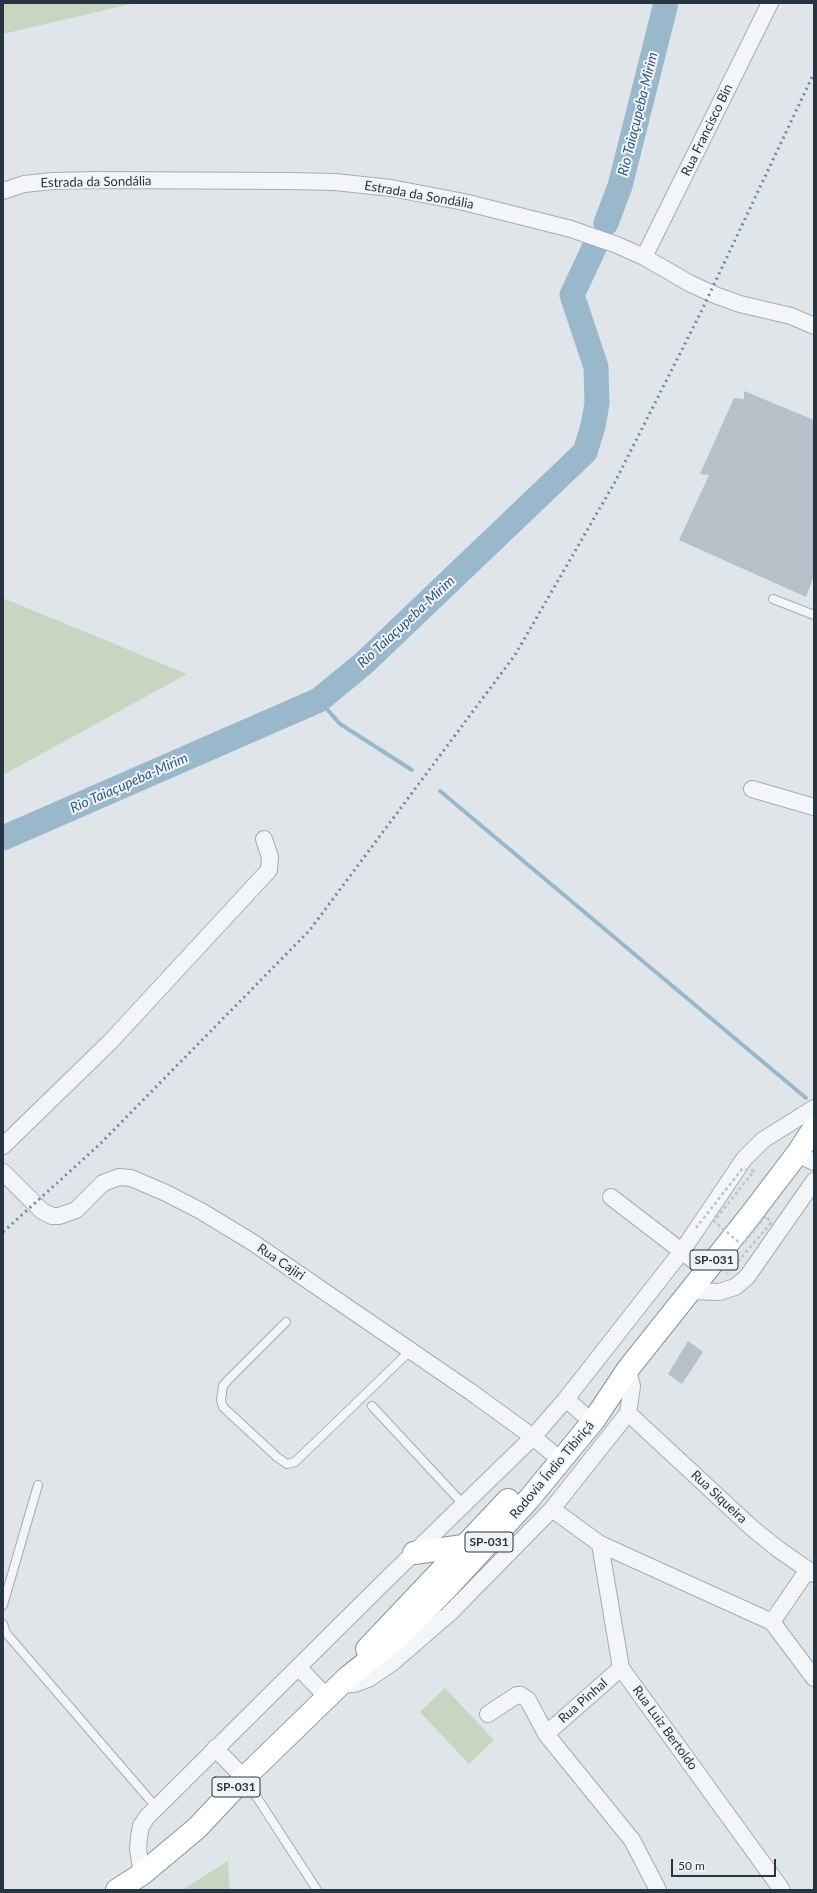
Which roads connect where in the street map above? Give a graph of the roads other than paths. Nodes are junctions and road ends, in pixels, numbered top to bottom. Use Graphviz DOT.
graph roads {
  1 [pos="770,3"];
  2 [pos="3,191"];
  3 [pos="644,257"];
  4 [pos="814,326"];
  5 [pos="773,599"];
  6 [pos="814,615"];
  7 [pos="752,789"];
  8 [pos="814,807"];
  9 [pos="264,839"];
  10 [pos="814,1108"];
  11 [pos="814,1128"];
  12 [pos="3,1146"];
  13 [pos="806,1158"];
  14 [pos="3,1172"];
  15 [pos="814,1181"];
  16 [pos="610,1197"];
  17 [pos="682,1251"];
  18 [pos="717,1272"];
  19 [pos="690,1291"];
  20 [pos="286,1322"];
  21 [pos="410,1350"];
  22 [pos="628,1369"];
  23 [pos="612,1391"];
  24 [pos="566,1399"];
  25 [pos="372,1406"];
  26 [pos="628,1412"];
  27 [pos="583,1414"];
  28 [pos="533,1436"];
  29 [pos="551,1452"];
  30 [pos="38,1485"];
  31 [pos="463,1504"];
  32 [pos="552,1508"];
  33 [pos="600,1544"];
  34 [pos="463,1546"];
  35 [pos="414,1553"];
  36 [pos="811,1573"];
  37 [pos="3,1605"];
  38 [pos="772,1622"];
  39 [pos="3,1624"];
  40 [pos="298,1667"];
  41 [pos="621,1668"];
  42 [pos="814,1678"];
  43 [pos="338,1686"];
  44 [pos="488,1714"];
  45 [pos="546,1734"];
  46 [pos="215,1748"];
  47 [pos="244,1778"];
  48 [pos="156,1807"];
  49 [pos="142,1874"];
  50 [pos="117,1890"];
  51 [pos="317,1890"];
  52 [pos="658,1890"];
  53 [pos="782,1890"];
  1 -- 3 [label="street, Rua Francisco Bin"];
  2 -- 3 [label="street, Estrada da Sondália"];
  3 -- 4 [label="street, Estrada da Sondália"];
  5 -- 6 [label="lane"];
  7 -- 8 [label="street"];
  9 -- 12 [label="street"];
  10 -- 17 [label="street"];
  11 -- 13 [label="highway, Rodovia Índio Tibiriçá / SP-031"];
  13 -- 18 [label="highway, Rodovia Índio Tibiriçá / SP-031"];
  14 -- 21 [label="street, Rua Cajiri"];
  15 -- 19 [label="street"];
  16 -- 17 [label="street"];
  17 -- 18 [label="street"];
  17 -- 24 [label="street"];
  18 -- 19 [label="highway, Rodovia Índio Tibiriçá / SP-031"];
  19 -- 22 [label="highway, Rodovia Índio Tibiriçá / SP-031"];
  20 -- 21 [label="lane"];
  21 -- 28 [label="street, Rua Cajiri"];
  22 -- 23 [label="highway, Rodovia Índio Tibiriçá / SP-031"];
  22 -- 26 [label="street"];
  23 -- 27 [label="highway, Rodovia Índio Tibiriçá / SP-031"];
  23 -- 43 [label="highway, Rodovia Índio Tibiriçá / SP-031"];
  24 -- 27 [label="street"];
  24 -- 28 [label="street"];
  25 -- 31 [label="lane"];
  26 -- 32 [label="street"];
  26 -- 36 [label="street, Rua Siqueira"];
  27 -- 29 [label="highway, Rodovia Índio Tibiriçá / SP-031"];
  28 -- 29 [label="street, Rua Cajiri"];
  28 -- 31 [label="street"];
  29 -- 34 [label="highway, Rodovia Índio Tibiriçá / SP-031"];
  30 -- 37 [label="lane"];
  31 -- 35 [label="street"];
  32 -- 33 [label="street"];
  32 -- 43 [label="street"];
  33 -- 38 [label="street"];
  33 -- 41 [label="street, Rua Luiz Bertoldo"];
  34 -- 35 [label="highway"];
  34 -- 43 [label="highway, Rodovia Índio Tibiriçá / SP-031"];
  35 -- 40 [label="street"];
  36 -- 38 [label="street"];
  38 -- 42 [label="street"];
  39 -- 48 [label="lane"];
  40 -- 43 [label="street"];
  40 -- 46 [label="street"];
  41 -- 45 [label="street, Rua Pinhal"];
  41 -- 53 [label="street, Rua Luiz Bertoldo"];
  43 -- 47 [label="highway, Rodovia Índio Tibiriçá / SP-031"];
  44 -- 45 [label="street"];
  45 -- 52 [label="street"];
  46 -- 47 [label="street"];
  46 -- 48 [label="street"];
  47 -- 49 [label="highway, Rodovia Índio Tibiriçá / SP-031"];
  47 -- 51 [label="lane"];
  48 -- 49 [label="street"];
  49 -- 50 [label="highway, Rodovia Índio Tibiriçá / SP-031"];
}
